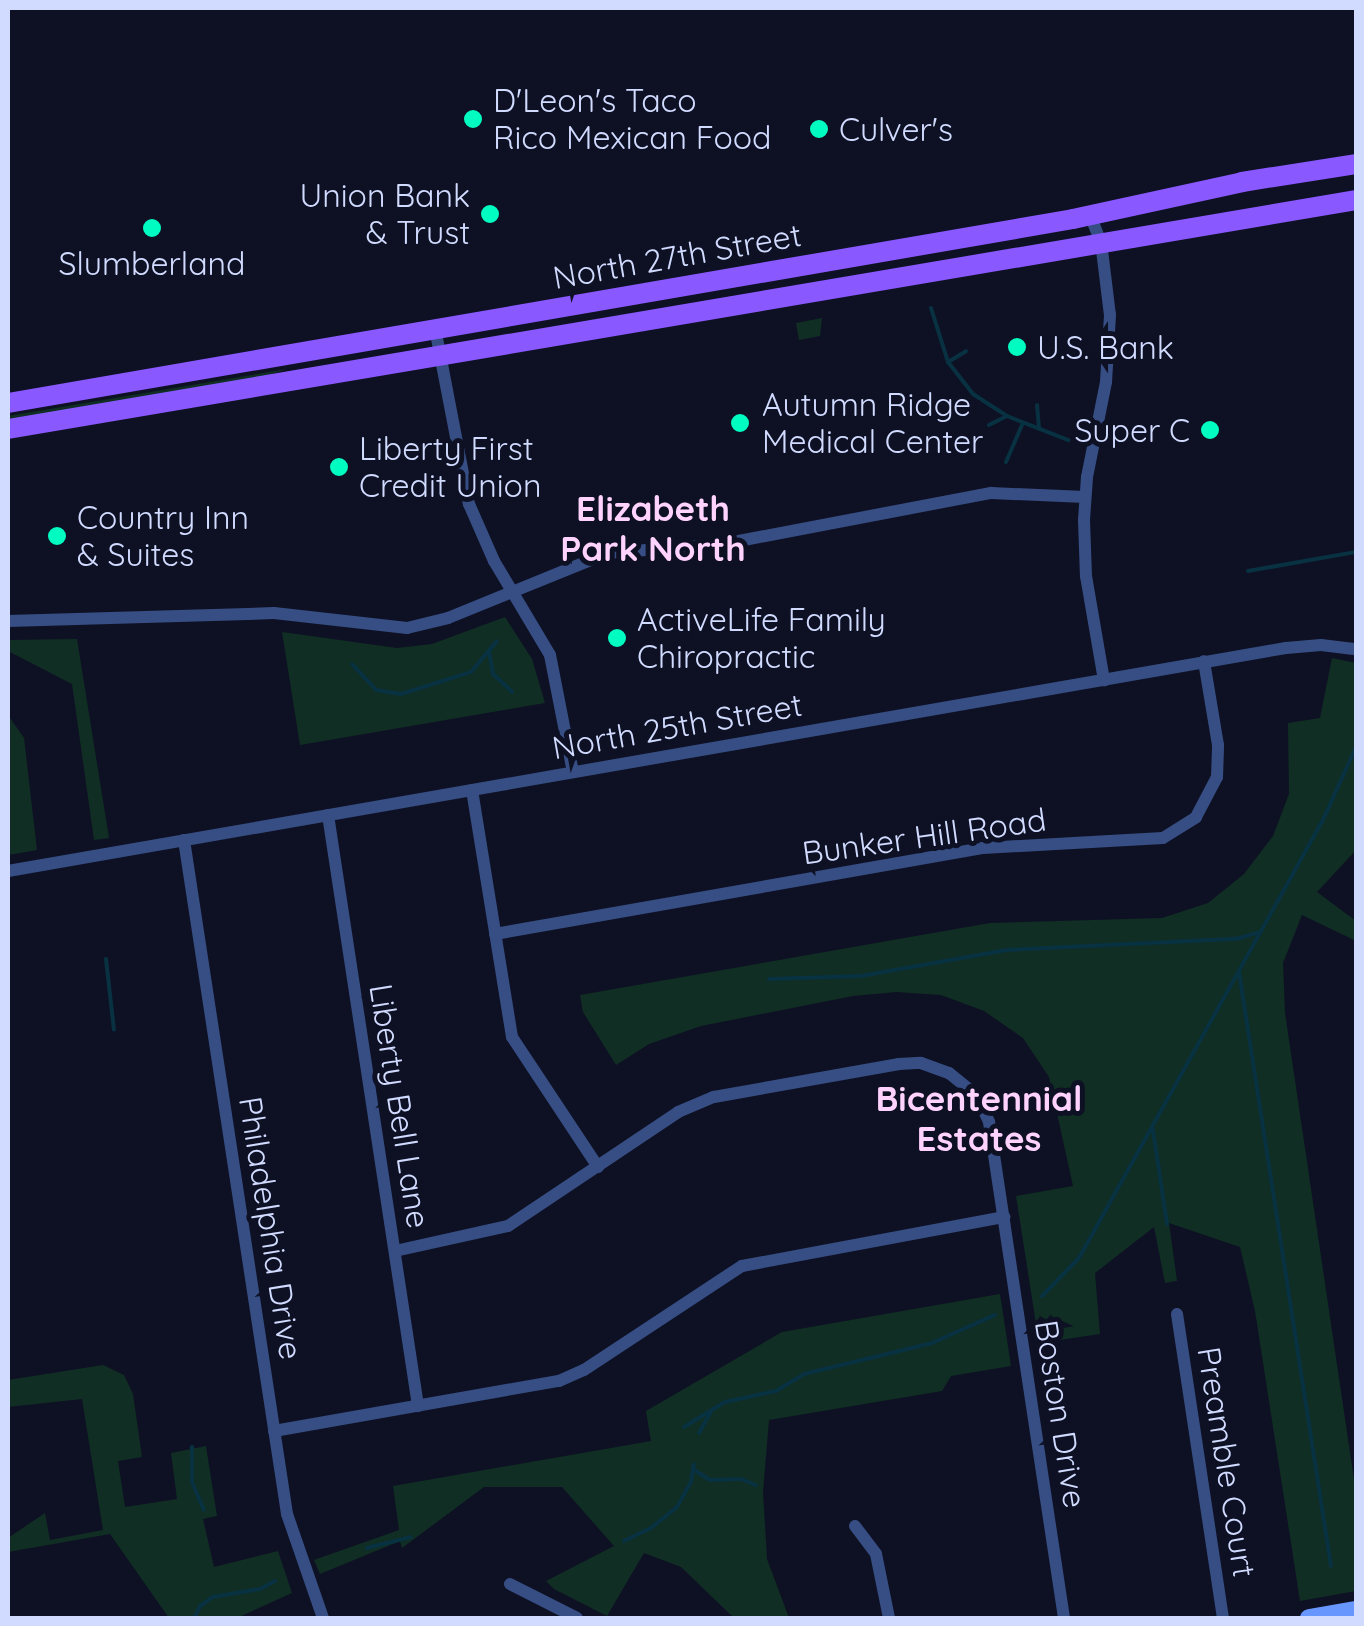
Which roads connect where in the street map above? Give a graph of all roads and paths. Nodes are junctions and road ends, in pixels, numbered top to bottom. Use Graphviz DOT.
graph roads {
  1 [pos="1356,164"];
  2 [pos="1356,200"];
  3 [pos="1098,214"];
  4 [pos="1100,242"];
  5 [pos="442,327"];
  6 [pos="442,354"];
  7 [pos="8,403"];
  8 [pos="8,429"];
  9 [pos="1085,497"];
  10 [pos="513,592"];
  11 [pos="8,622"];
  12 [pos="1356,650"];
  13 [pos="1204,662"];
  14 [pos="1104,680"];
  15 [pos="574,772"];
  16 [pos="472,790"];
  17 [pos="328,814"];
  18 [pos="184,840"];
  19 [pos="8,871"];
  20 [pos="494,934"];
  21 [pos="598,1167"];
  22 [pos="1004,1217"];
  23 [pos="395,1250"];
  24 [pos="1177,1314"];
  25 [pos="418,1406"];
  26 [pos="274,1431"];
  27 [pos="855,1526"];
  28 [pos="510,1584"];
  29 [pos="1356,1610"];
  30 [pos="322,1618"];
  31 [pos="578,1618"];
  32 [pos="888,1618"];
  33 [pos="1064,1618"];
  34 [pos="1223,1618"];
  35 [pos="1309,1618"];
  1 -- 3 [label="main road, North 27th Street"];
  2 -- 4 [label="main road, North 27th Street"];
  3 -- 4 [label="street"];
  3 -- 5 [label="main road, North 27th Street"];
  4 -- 6 [label="main road, North 27th Street"];
  4 -- 9 [label="street"];
  5 -- 6 [label="street"];
  5 -- 7 [label="main road, North 27th Street"];
  6 -- 8 [label="main road, North 27th Street"];
  6 -- 10 [label="street"];
  9 -- 10 [label="street"];
  9 -- 14 [label="street"];
  10 -- 11 [label="street"];
  10 -- 15 [label="street"];
  12 -- 13 [label="street, North 25th Street"];
  13 -- 14 [label="street, North 25th Street"];
  13 -- 20 [label="street, Bunker Hill Road"];
  14 -- 15 [label="street, North 25th Street"];
  15 -- 16 [label="street, North 25th Street"];
  16 -- 17 [label="street, North 25th Street"];
  16 -- 20 [label="street"];
  17 -- 18 [label="street, North 25th Street"];
  17 -- 23 [label="street, Liberty Bell Lane"];
  18 -- 19 [label="street, North 25th Street"];
  18 -- 26 [label="street, Philadelphia Drive"];
  20 -- 21 [label="street"];
  21 -- 22 [label="street, Boston Drive"];
  21 -- 23 [label="street, Boston Drive"];
  22 -- 25 [label="street"];
  22 -- 33 [label="street, Boston Drive"];
  23 -- 25 [label="street, Liberty Bell Lane"];
  24 -- 34 [label="street, Preamble Court"];
  25 -- 26 [label="street"];
  26 -- 30 [label="street, Philadelphia Drive"];
  27 -- 32 [label="street"];
  28 -- 31 [label="street"];
  29 -- 35 [label="street"];
}
